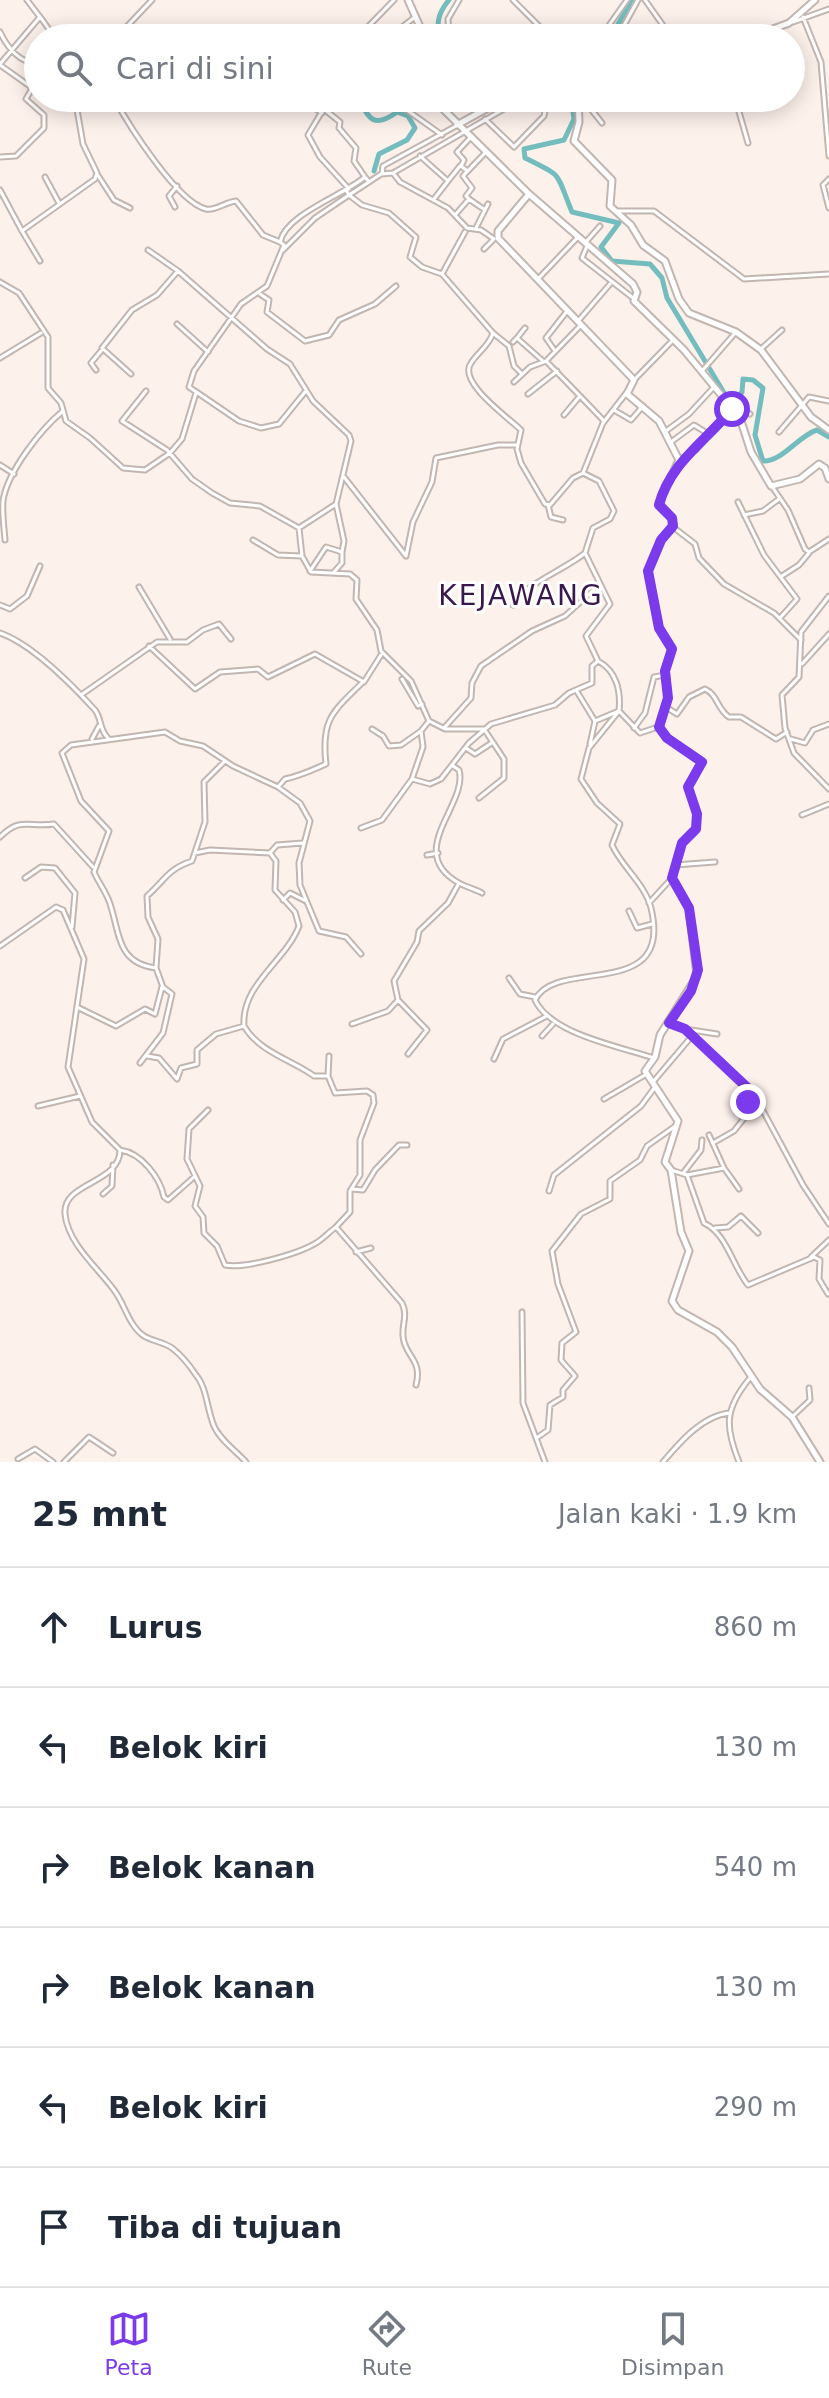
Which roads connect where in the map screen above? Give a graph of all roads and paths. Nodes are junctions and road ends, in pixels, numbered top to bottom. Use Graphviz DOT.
graph roads {
  1 [pos="27,0"];
  2 [pos="152,0"];
  3 [pos="394,0"];
  4 [pos="408,0"];
  5 [pos="459,0"];
  6 [pos="513,0"];
  7 [pos="627,0"];
  8 [pos="645,0"];
  9 [pos="815,0"];
  10 [pos="635,1"];
  11 [pos="829,9"];
  12 [pos="40,17"];
  13 [pos="415,17"];
  14 [pos="804,19"];
  15 [pos="789,23"];
  16 [pos="34,24"];
  17 [pos="45,24"];
  18 [pos="129,24"];
  19 [pos="371,24"];
  20 [pos="406,24"];
  21 [pos="418,24"];
  22 [pos="448,24"];
  23 [pos="536,24"];
  24 [pos="610,24"];
  25 [pos="624,24"];
  26 [pos="662,24"];
  27 [pos="0,32"];
  28 [pos="24,36"];
  29 [pos="12,50"];
  30 [pos="24,60"];
  31 [pos="0,64"];
  32 [pos="24,82"];
  33 [pos="43,112"];
  34 [pos="77,112"];
  35 [pos="122,112"];
  36 [pos="322,112"];
  37 [pos="409,112"];
  38 [pos="446,112"];
  39 [pos="481,112"];
  40 [pos="493,112"];
  41 [pos="542,112"];
  42 [pos="579,112"];
  43 [pos="583,112"];
  44 [pos="594,112"];
  45 [pos="739,112"];
  46 [pos="579,117"];
  47 [pos="485,119"];
  48 [pos="602,123"];
  49 [pos="461,128"];
  50 [pos="442,135"];
  51 [pos="470,138"];
  52 [pos="748,143"];
  53 [pos="486,152"];
  54 [pos="420,156"];
  55 [pos="829,156"];
  56 [pos="0,157"];
  57 [pos="461,166"];
  58 [pos="467,171"];
  59 [pos="393,173"];
  60 [pos="97,174"];
  61 [pos="381,174"];
  62 [pos="45,177"];
  63 [pos="365,177"];
  64 [pos="829,179"];
  65 [pos="448,181"];
  66 [pos="369,182"];
  67 [pos="177,186"];
  68 [pos="0,190"];
  69 [pos="348,192"];
  70 [pos="529,194"];
  71 [pos="434,199"];
  72 [pos="469,199"];
  73 [pos="59,203"];
  74 [pos="488,204"];
  75 [pos="175,207"];
  76 [pos="130,208"];
  77 [pos="829,208"];
  78 [pos="485,210"];
  79 [pos="614,211"];
  80 [pos="312,214"];
  81 [pos="455,215"];
  82 [pos="600,226"];
  83 [pos="476,228"];
  84 [pos="22,231"];
  85 [pos="465,232"];
  86 [pos="578,237"];
  87 [pos="495,238"];
  88 [pos="281,239"];
  89 [pos="586,244"];
  90 [pos="484,249"];
  91 [pos="148,250"];
  92 [pos="283,250"];
  93 [pos="40,261"];
  94 [pos="178,271"];
  95 [pos="442,274"];
  96 [pos="829,274"];
  97 [pos="539,278"];
  98 [pos="0,282"];
  99 [pos="610,284"];
  100 [pos="396,286"];
  101 [pos="260,294"];
  102 [pos="633,298"];
  103 [pos="568,309"];
  104 [pos="232,319"];
  105 [pos="580,323"];
  106 [pos="177,324"];
  107 [pos="525,328"];
  108 [pos="782,330"];
  109 [pos="42,332"];
  110 [pos="736,332"];
  111 [pos="493,333"];
  112 [pos="517,338"];
  113 [pos="673,340"];
  114 [pos="513,342"];
  115 [pos="761,350"];
  116 [pos="101,351"];
  117 [pos="555,351"];
  118 [pos="208,352"];
  119 [pos="0,358"];
  120 [pos="544,361"];
  121 [pos="705,368"];
  122 [pos="96,370"];
  123 [pos="557,371"];
  124 [pos="131,374"];
  125 [pos="522,374"];
  126 [pos="634,380"];
  127 [pos="514,382"];
  128 [pos="714,387"];
  129 [pos="146,391"];
  130 [pos="305,391"];
  131 [pos="627,392"];
  132 [pos="196,393"];
  133 [pos="528,394"];
  134 [pos="580,396"];
  135 [pos="724,399"];
  136 [pos="829,401"];
  137 [pos="801,405"];
  138 [pos="643,406"];
  139 [pos="732,409"];
  140 [pos="614,410"];
  141 [pos="63,411"];
  142 [pos="750,414"];
  143 [pos="564,415"];
  144 [pos="604,421"];
  145 [pos="829,430"];
  146 [pos="666,431"];
  147 [pos="779,432"];
  148 [pos="710,435"];
  149 [pos="671,442"];
  150 [pos="517,445"];
  151 [pos="170,453"];
  152 [pos="679,460"];
  153 [pos="0,465"];
  154 [pos="583,473"];
  155 [pos="14,474"];
  156 [pos="343,476"];
  157 [pos="829,479"];
  158 [pos="773,488"];
  159 [pos="779,499"];
  160 [pos="738,502"];
  161 [pos="336,504"];
  162 [pos="548,505"];
  163 [pos="744,515"];
  164 [pos="563,520"];
  165 [pos="673,526"];
  166 [pos="299,528"];
  167 [pos="829,539"];
  168 [pos="5,540"];
  169 [pos="253,540"];
  170 [pos="342,552"];
  171 [pos="809,552"];
  172 [pos="585,553"];
  173 [pos="302,556"];
  174 [pos="40,566"];
  175 [pos="310,571"];
  176 [pos="334,572"];
  177 [pos="782,576"];
  178 [pos="599,585"];
  179 [pos="139,587"];
  180 [pos="829,596"];
  181 [pos="0,605"];
  182 [pos="513,605"];
  183 [pos="780,618"];
  184 [pos="0,633"];
  185 [pos="829,634"];
  186 [pos="170,639"];
  187 [pos="231,639"];
  188 [pos="801,640"];
  189 [pos="149,646"];
  190 [pos="382,654"];
  191 [pos="598,661"];
  192 [pos="801,666"];
  193 [pos="665,675"];
  194 [pos="402,679"];
  195 [pos="364,682"];
  196 [pos="575,690"];
  197 [pos="81,695"];
  198 [pos="422,704"];
  199 [pos="666,707"];
  200 [pos="619,711"];
  201 [pos="429,721"];
  202 [pos="595,721"];
  203 [pos="99,722"];
  204 [pos="829,724"];
  205 [pos="659,727"];
  206 [pos="634,728"];
  207 [pos="372,729"];
  208 [pos="445,729"];
  209 [pos="484,729"];
  210 [pos="421,731"];
  211 [pos="787,732"];
  212 [pos="108,738"];
  213 [pos="791,739"];
  214 [pos="91,741"];
  215 [pos="493,742"];
  216 [pos="465,747"];
  217 [pos="589,748"];
  218 [pos="225,761"];
  219 [pos="452,766"];
  220 [pos="412,779"];
  221 [pos="278,787"];
  222 [pos="829,789"];
  223 [pos="479,798"];
  224 [pos="829,804"];
  225 [pos="802,815"];
  226 [pos="361,828"];
  227 [pos="0,837"];
  228 [pos="303,843"];
  229 [pos="194,853"];
  230 [pos="270,853"];
  231 [pos="438,853"];
  232 [pos="427,855"];
  233 [pos="715,862"];
  234 [pos="675,865"];
  235 [pos="94,868"];
  236 [pos="25,878"];
  237 [pos="671,879"];
  238 [pos="459,883"];
  239 [pos="482,893"];
  240 [pos="283,900"];
  241 [pos="306,901"];
  242 [pos="649,903"];
  243 [pos="629,911"];
  244 [pos="652,924"];
  245 [pos="71,930"];
  246 [pos="0,946"];
  247 [pos="361,954"];
  248 [pos="156,968"];
  249 [pos="509,978"];
  250 [pos="163,987"];
  251 [pos="535,997"];
  252 [pos="398,1000"];
  253 [pos="79,1008"];
  254 [pos="545,1017"];
  255 [pos="669,1023"];
  256 [pos="352,1024"];
  257 [pos="553,1024"];
  258 [pos="244,1026"];
  259 [pos="685,1029"];
  260 [pos="717,1034"];
  261 [pos="542,1036"];
  262 [pos="692,1036"];
  263 [pos="408,1054"];
  264 [pos="656,1054"];
  265 [pos="146,1056"];
  266 [pos="329,1056"];
  267 [pos="494,1059"];
  268 [pos="140,1063"];
  269 [pos="645,1075"];
  270 [pos="328,1076"];
  271 [pos="653,1085"];
  272 [pos="754,1094"];
  273 [pos="80,1096"];
  274 [pos="604,1099"];
  275 [pos="38,1106"];
  276 [pos="208,1110"];
  277 [pos="677,1125"];
  278 [pos="709,1135"];
  279 [pos="702,1140"];
  280 [pos="713,1143"];
  281 [pos="407,1145"];
  282 [pos="120,1150"];
  283 [pos="113,1165"];
  284 [pos="724,1168"];
  285 [pos="670,1169"];
  286 [pos="686,1173"];
  287 [pos="194,1177"];
  288 [pos="352,1189"];
  289 [pos="739,1189"];
  290 [pos="549,1191"];
  291 [pos="103,1194"];
  292 [pos="829,1224"];
  293 [pos="336,1227"];
  294 [pos="715,1228"];
  295 [pos="758,1233"];
  296 [pos="829,1240"];
  297 [pos="371,1248"];
  298 [pos="356,1252"];
  299 [pos="811,1257"];
  300 [pos="828,1294"];
  301 [pos="522,1312"];
  302 [pos="752,1377"];
  303 [pos="416,1385"];
  304 [pos="809,1388"];
  305 [pos="730,1413"];
  306 [pos="792,1417"];
  307 [pos="538,1437"];
  308 [pos="113,1453"];
  309 [pos="18,1459"];
  310 [pos="53,1462"];
  311 [pos="64,1462"];
  312 [pos="246,1462"];
  313 [pos="545,1462"];
  314 [pos="663,1462"];
  315 [pos="739,1462"];
  316 [pos="820,1462"];
  1 -- 12 [label="street"];
  2 -- 18 [label="street"];
  3 -- 19 [label="street"];
  4 -- 13 [label="street"];
  5 -- 22 [label="street"];
  6 -- 23 [label="street"];
  7 -- 24 [label="street"];
  8 -- 26 [label="street"];
  9 -- 15 [label="street"];
  10 -- 25 [label="street"];
  11 -- 14 [label="street"];
  12 -- 16 [label="street"];
  12 -- 17 [label="street"];
  13 -- 20 [label="street"];
  13 -- 21 [label="street"];
  14 -- 15 [label="street"];
  14 -- 55 [label="street"];
  27 -- 29 [label="street"];
  28 -- 29 [label="street"];
  29 -- 30 [label="street"];
  29 -- 31 [label="street"];
  31 -- 32 [label="street"];
  33 -- 56 [label="street"];
  34 -- 60 [label="street"];
  35 -- 67 [label="street"];
  36 -- 63 [label="street"];
  36 -- 69 [label="street"];
  37 -- 50 [label="street"];
  38 -- 49 [label="street"];
  39 -- 49 [label="street"];
  40 -- 47 [label="street"];
  41 -- 47 [label="street"];
  42 -- 46 [label="street"];
  43 -- 46 [label="street"];
  44 -- 48 [label="street"];
  45 -- 52 [label="street"];
  46 -- 79 [label="street"];
  47 -- 49 [label="street"];
  49 -- 50 [label="street"];
  49 -- 51 [label="street"];
  49 -- 54 [label="street"];
  50 -- 61 [label="street"];
  51 -- 53 [label="street"];
  51 -- 57 [label="street"];
  53 -- 58 [label="street"];
  53 -- 70 [label="street"];
  54 -- 59 [label="street"];
  54 -- 65 [label="street"];
  57 -- 58 [label="street"];
  57 -- 65 [label="street"];
  58 -- 72 [label="street"];
  59 -- 61 [label="street"];
  59 -- 71 [label="street"];
  60 -- 73 [label="street"];
  60 -- 76 [label="street"];
  61 -- 66 [label="street"];
  62 -- 73 [label="street"];
  63 -- 66 [label="street"];
  63 -- 69 [label="street"];
  64 -- 77 [label="street"];
  65 -- 71 [label="street"];
  66 -- 69 [label="street"];
  67 -- 75 [label="street"];
  67 -- 88 [label="street"];
  68 -- 84 [label="street"];
  69 -- 80 [label="street"];
  69 -- 80 [label="street"];
  69 -- 95 [label="street"];
  70 -- 86 [label="street"];
  70 -- 87 [label="street"];
  71 -- 81 [label="street"];
  72 -- 78 [label="street"];
  72 -- 81 [label="street"];
  73 -- 84 [label="street"];
  74 -- 78 [label="street"];
  78 -- 83 [label="street"];
  79 -- 96 [label="street"];
  79 -- 110 [label="street"];
  80 -- 88 [label="street"];
  80 -- 92 [label="street"];
  81 -- 83 [label="street"];
  82 -- 89 [label="street"];
  83 -- 87 [label="street"];
  84 -- 93 [label="street"];
  85 -- 95 [label="street"];
  86 -- 89 [label="street"];
  86 -- 97 [label="street"];
  87 -- 90 [label="street"];
  87 -- 97 [label="street"];
  88 -- 92 [label="street"];
  89 -- 99 [label="street"];
  89 -- 102 [label="street"];
  91 -- 94 [label="street"];
  92 -- 101 [label="street"];
  94 -- 104 [label="street"];
  94 -- 116 [label="street"];
  95 -- 111 [label="street"];
  97 -- 103 [label="street"];
  98 -- 109 [label="street"];
  99 -- 102 [label="street"];
  99 -- 105 [label="street"];
  100 -- 101 [label="street"];
  101 -- 104 [label="street"];
  102 -- 113 [label="street"];
  103 -- 105 [label="street"];
  103 -- 117 [label="street"];
  104 -- 118 [label="street"];
  104 -- 130 [label="street"];
  105 -- 117 [label="street"];
  105 -- 126 [label="street"];
  106 -- 118 [label="street"];
  107 -- 112 [label="street"];
  108 -- 115 [label="street"];
  109 -- 119 [label="street"];
  109 -- 141 [label="street"];
  110 -- 115 [label="street"];
  110 -- 121 [label="street"];
  111 -- 125 [label="street"];
  111 -- 150 [label="street"];
  112 -- 114 [label="street"];
  112 -- 120 [label="street"];
  113 -- 121 [label="street"];
  113 -- 126 [label="street"];
  115 -- 137 [label="street"];
  116 -- 122 [label="street"];
  116 -- 124 [label="street"];
  117 -- 120 [label="street"];
  118 -- 132 [label="street"];
  120 -- 123 [label="street"];
  120 -- 125 [label="street"];
  121 -- 128 [label="street"];
  123 -- 133 [label="street"];
  123 -- 134 [label="street"];
  125 -- 127 [label="street"];
  126 -- 131 [label="street"];
  128 -- 135 [label="street"];
  128 -- 146 [label="street"];
  129 -- 151 [label="street"];
  130 -- 132 [label="street"];
  130 -- 156 [label="street"];
  131 -- 138 [label="street"];
  131 -- 140 [label="street"];
  132 -- 151 [label="street"];
  134 -- 143 [label="street"];
  134 -- 144 [label="street"];
  135 -- 139 [label="street"];
  135 -- 142 [label="street"];
  136 -- 137 [label="street"];
  137 -- 145 [label="street"];
  137 -- 147 [label="street"];
  138 -- 140 [label="street"];
  138 -- 146 [label="street"];
  139 -- 148 [label="street"];
  139 -- 158 [label="street"];
  140 -- 144 [label="street"];
  141 -- 151 [label="street"];
  141 -- 155 [label="street"];
  144 -- 154 [label="street"];
  146 -- 149 [label="street"];
  148 -- 149 [label="street"];
  148 -- 152 [label="street"];
  149 -- 152 [label="street"];
  150 -- 156 [label="street"];
  150 -- 162 [label="street"];
  151 -- 166 [label="street"];
  152 -- 165 [label="street"];
  153 -- 155 [label="street"];
  154 -- 162 [label="street"];
  154 -- 172 [label="street"];
  155 -- 168 [label="street"];
  156 -- 161 [label="street"];
  157 -- 158 [label="street"];
  158 -- 159 [label="street"];
  159 -- 163 [label="street"];
  159 -- 171 [label="street"];
  160 -- 163 [label="street"];
  161 -- 166 [label="street"];
  161 -- 170 [label="street"];
  162 -- 164 [label="street"];
  163 -- 177 [label="street"];
  165 -- 183 [label="street"];
  165 -- 193 [label="street"];
  166 -- 173 [label="street"];
  167 -- 171 [label="street"];
  169 -- 173 [label="street"];
  170 -- 175 [label="street"];
  170 -- 176 [label="street"];
  171 -- 177 [label="street"];
  172 -- 178 [label="street"];
  172 -- 182 [label="street"];
  173 -- 175 [label="street"];
  174 -- 181 [label="street"];
  175 -- 176 [label="street"];
  176 -- 190 [label="street"];
  177 -- 183 [label="street"];
  178 -- 191 [label="street"];
  178 -- 208 [label="street"];
  179 -- 186 [label="street"];
  180 -- 188 [label="street"];
  183 -- 188 [label="street"];
  184 -- 197 [label="street"];
  185 -- 192 [label="street"];
  186 -- 187 [label="street"];
  186 -- 189 [label="street"];
  188 -- 192 [label="street"];
  189 -- 195 [label="street"];
  189 -- 197 [label="street"];
  190 -- 195 [label="street"];
  190 -- 198 [label="street"];
  191 -- 196 [label="street"];
  191 -- 200 [label="street"];
  192 -- 211 [label="street"];
  193 -- 199 [label="street"];
  193 -- 206 [label="street"];
  194 -- 198 [label="street"];
  195 -- 221 [label="street"];
  196 -- 202 [label="street"];
  196 -- 209 [label="street"];
  197 -- 203 [label="street"];
  198 -- 201 [label="street"];
  199 -- 205 [label="street"];
  199 -- 211 [label="street"];
  200 -- 202 [label="street"];
  200 -- 206 [label="street"];
  200 -- 217 [label="street"];
  201 -- 208 [label="street"];
  201 -- 210 [label="street"];
  202 -- 217 [label="street"];
  203 -- 212 [label="street"];
  203 -- 214 [label="street"];
  204 -- 213 [label="street"];
  205 -- 206 [label="street"];
  205 -- 234 [label="street"];
  207 -- 210 [label="street"];
  208 -- 209 [label="street"];
  209 -- 215 [label="street"];
  209 -- 216 [label="street"];
  210 -- 220 [label="street"];
  211 -- 213 [label="street"];
  212 -- 214 [label="street"];
  212 -- 218 [label="street"];
  213 -- 222 [label="street"];
  214 -- 235 [label="street"];
  215 -- 216 [label="street"];
  215 -- 223 [label="street"];
  216 -- 219 [label="street"];
  217 -- 242 [label="street"];
  218 -- 221 [label="street"];
  218 -- 229 [label="street"];
  219 -- 220 [label="street"];
  219 -- 231 [label="street"];
  220 -- 226 [label="street"];
  221 -- 228 [label="street"];
  224 -- 225 [label="street"];
  227 -- 235 [label="street"];
  228 -- 230 [label="street"];
  228 -- 241 [label="street"];
  229 -- 230 [label="street"];
  229 -- 248 [label="street"];
  230 -- 240 [label="street"];
  231 -- 232 [label="street"];
  231 -- 238 [label="street"];
  233 -- 234 [label="street"];
  234 -- 237 [label="street"];
  235 -- 248 [label="street"];
  236 -- 245 [label="street"];
  237 -- 242 [label="street"];
  237 -- 255 [label="street"];
  238 -- 239 [label="street"];
  238 -- 252 [label="street"];
  240 -- 241 [label="street"];
  240 -- 258 [label="street"];
  241 -- 247 [label="street"];
  242 -- 244 [label="street"];
  243 -- 244 [label="street"];
  244 -- 251 [label="street"];
  245 -- 246 [label="street"];
  245 -- 253 [label="street"];
  248 -- 250 [label="street"];
  249 -- 251 [label="street"];
  250 -- 253 [label="street"];
  250 -- 265 [label="street"];
  251 -- 254 [label="street"];
  252 -- 256 [label="street"];
  252 -- 263 [label="street"];
  253 -- 273 [label="street"];
  254 -- 257 [label="street"];
  254 -- 267 [label="street"];
  255 -- 259 [label="street"];
  255 -- 264 [label="street"];
  257 -- 261 [label="street"];
  257 -- 264 [label="street"];
  258 -- 265 [label="street"];
  258 -- 270 [label="street"];
  259 -- 260 [label="street"];
  259 -- 262 [label="street"];
  262 -- 271 [label="street"];
  262 -- 272 [label="street"];
  264 -- 269 [label="street"];
  265 -- 268 [label="street"];
  266 -- 270 [label="street"];
  269 -- 271 [label="street"];
  269 -- 274 [label="street"];
  270 -- 288 [label="street"];
  271 -- 277 [label="street"];
  271 -- 290 [label="street"];
  272 -- 280 [label="street"];
  272 -- 292 [label="street"];
  273 -- 275 [label="street"];
  273 -- 282 [label="street"];
  276 -- 287 [label="street"];
  277 -- 285 [label="street"];
  277 -- 307 [label="street"];
  278 -- 280 [label="street"];
  279 -- 286 [label="street"];
  280 -- 284 [label="street"];
  281 -- 288 [label="street"];
  282 -- 283 [label="street"];
  282 -- 287 [label="street"];
  283 -- 291 [label="street"];
  283 -- 312 [label="street"];
  284 -- 286 [label="street"];
  284 -- 289 [label="street"];
  285 -- 286 [label="street"];
  285 -- 302 [label="street"];
  286 -- 294 [label="street"];
  287 -- 293 [label="street"];
  288 -- 293 [label="street"];
  293 -- 298 [label="street"];
  294 -- 295 [label="street"];
  294 -- 299 [label="street"];
  296 -- 299 [label="street"];
  297 -- 298 [label="street"];
  298 -- 303 [label="street"];
  299 -- 300 [label="street"];
  301 -- 307 [label="street"];
  302 -- 305 [label="street"];
  302 -- 306 [label="street"];
  304 -- 306 [label="street"];
  305 -- 314 [label="street"];
  305 -- 315 [label="street"];
  306 -- 316 [label="street"];
  307 -- 313 [label="street"];
  308 -- 311 [label="street"];
  309 -- 310 [label="street"];
}
